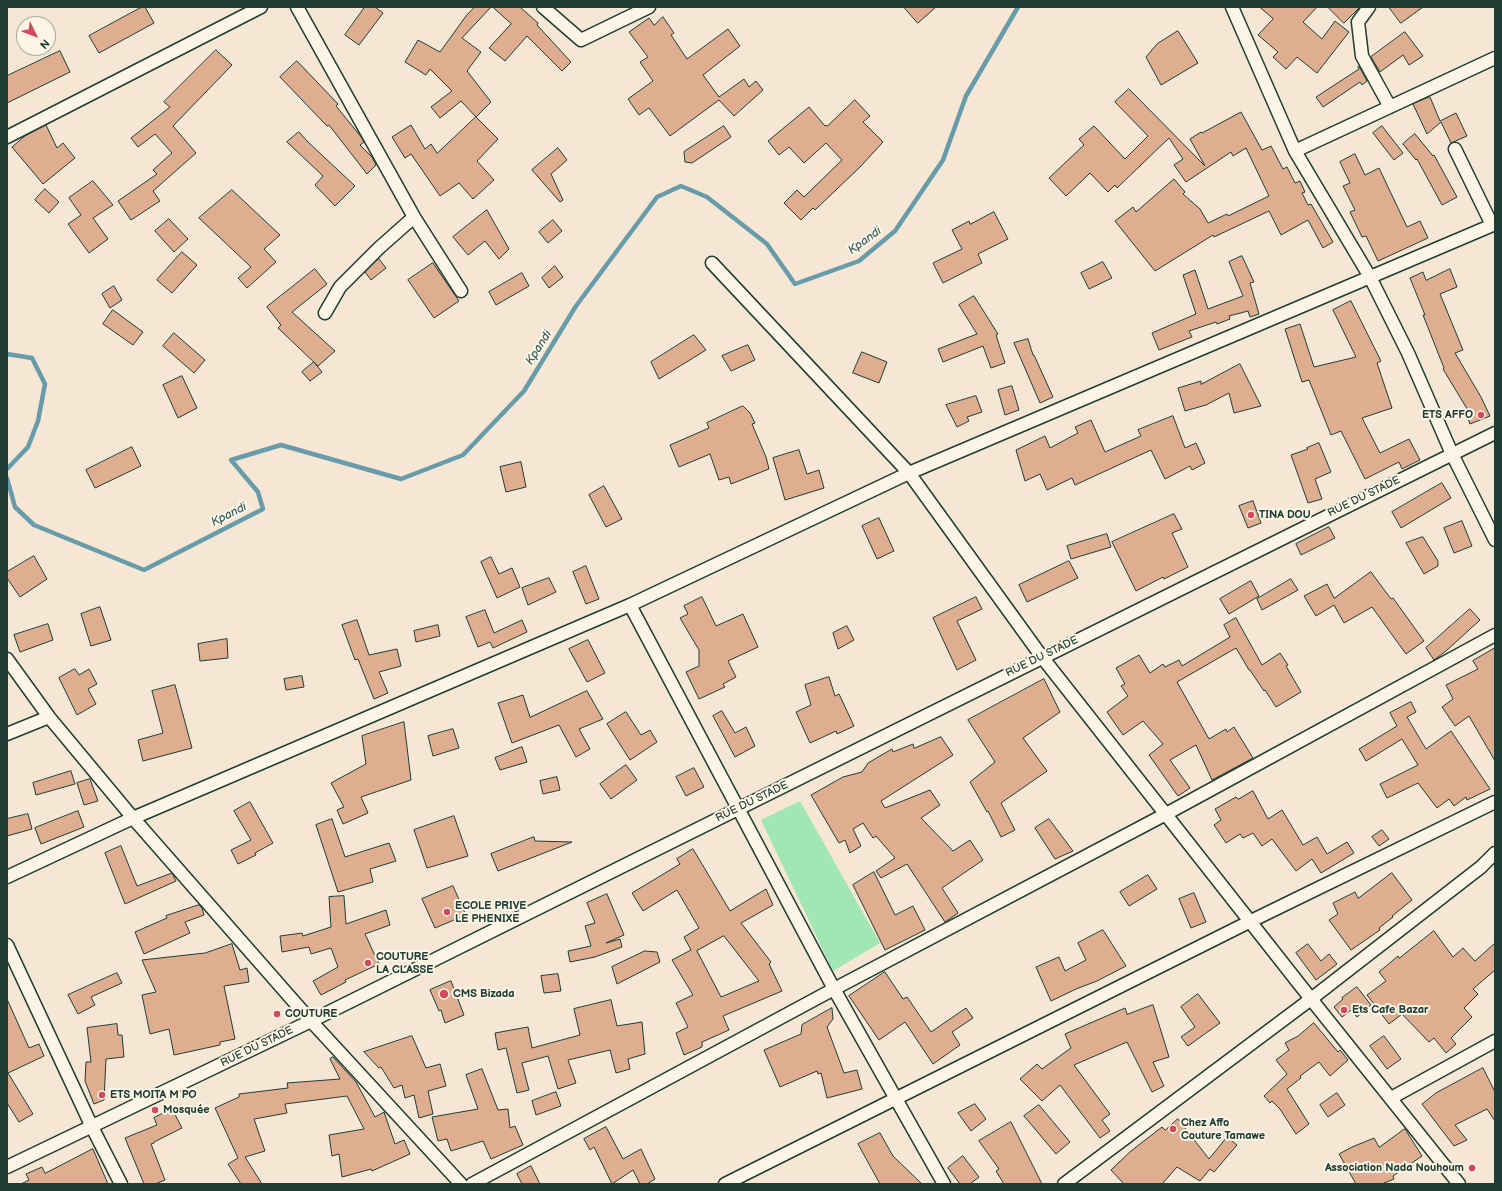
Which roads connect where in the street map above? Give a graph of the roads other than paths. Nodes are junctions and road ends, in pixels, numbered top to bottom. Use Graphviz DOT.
graph roads {
  1 [pos="260,7"];
  2 [pos="297,7"];
  3 [pos="543,7"];
  4 [pos="649,7"];
  5 [pos="1232,7"];
  6 [pos="1369,7"];
  7 [pos="1495,58"];
  8 [pos="1390,107"];
  9 [pos="7,137"];
  10 [pos="1455,149"];
  11 [pos="1295,151"];
  12 [pos="414,217"];
  13 [pos="1493,225"];
  14 [pos="712,263"];
  15 [pos="1370,277"];
  16 [pos="461,291"];
  17 [pos="325,313"];
  18 [pos="1495,432"];
  19 [pos="1452,454"];
  20 [pos="909,473"];
  21 [pos="1495,540"];
  22 [pos="630,605"];
  23 [pos="1495,635"];
  24 [pos="1042,657"];
  25 [pos="7,659"];
  26 [pos="49,717"];
  27 [pos="7,734"];
  28 [pos="1495,802"];
  29 [pos="737,809"];
  30 [pos="1166,814"];
  31 [pos="133,818"];
  32 [pos="1495,853"];
  33 [pos="7,877"];
  34 [pos="1251,921"];
  35 [pos="7,945"];
  36 [pos="834,989"];
  37 [pos="1311,999"];
  38 [pos="311,1022"];
  39 [pos="1495,1041"];
  40 [pos="1391,1098"];
  41 [pos="895,1099"];
  42 [pos="92,1127"];
  43 [pos="7,1167"];
  44 [pos="121,1184"];
  45 [pos="461,1184"];
  46 [pos="472,1184"];
  47 [pos="725,1184"];
  48 [pos="944,1184"];
  49 [pos="1064,1184"];
  50 [pos="1459,1184"];
  1 -- 9 [label="street"];
  2 -- 12 [label="street"];
  3 -- 4 [label="street"];
  5 -- 11 [label="street"];
  6 -- 8 [label="street"];
  7 -- 8 [label="street"];
  8 -- 11 [label="street"];
  10 -- 13 [label="street"];
  11 -- 15 [label="street"];
  12 -- 16 [label="street"];
  12 -- 17 [label="street"];
  13 -- 15 [label="street"];
  14 -- 20 [label="street"];
  15 -- 19 [label="street"];
  15 -- 20 [label="street"];
  18 -- 19 [label="street, RUE DU STADE"];
  19 -- 21 [label="street"];
  19 -- 24 [label="street, RUE DU STADE"];
  20 -- 22 [label="street"];
  20 -- 24 [label="street"];
  22 -- 29 [label="street"];
  22 -- 31 [label="street"];
  23 -- 30 [label="street"];
  24 -- 29 [label="street, RUE DU STADE"];
  24 -- 30 [label="street"];
  25 -- 26 [label="street"];
  26 -- 27 [label="street"];
  26 -- 31 [label="street"];
  28 -- 34 [label="street"];
  29 -- 36 [label="street"];
  29 -- 38 [label="street, RUE DU STADE"];
  30 -- 34 [label="street"];
  30 -- 36 [label="street"];
  31 -- 33 [label="street"];
  31 -- 38 [label="street"];
  32 -- 37 [label="street"];
  34 -- 37 [label="street"];
  34 -- 41 [label="street"];
  35 -- 42 [label="street"];
  36 -- 41 [label="street"];
  36 -- 46 [label="street"];
  37 -- 40 [label="street"];
  37 -- 49 [label="street"];
  38 -- 42 [label="street, RUE DU STADE"];
  38 -- 45 [label="street"];
  39 -- 40 [label="street"];
  40 -- 50 [label="street"];
  41 -- 47 [label="street"];
  41 -- 48 [label="street"];
  42 -- 43 [label="street, RUE DU STADE"];
  42 -- 44 [label="street"];
}
